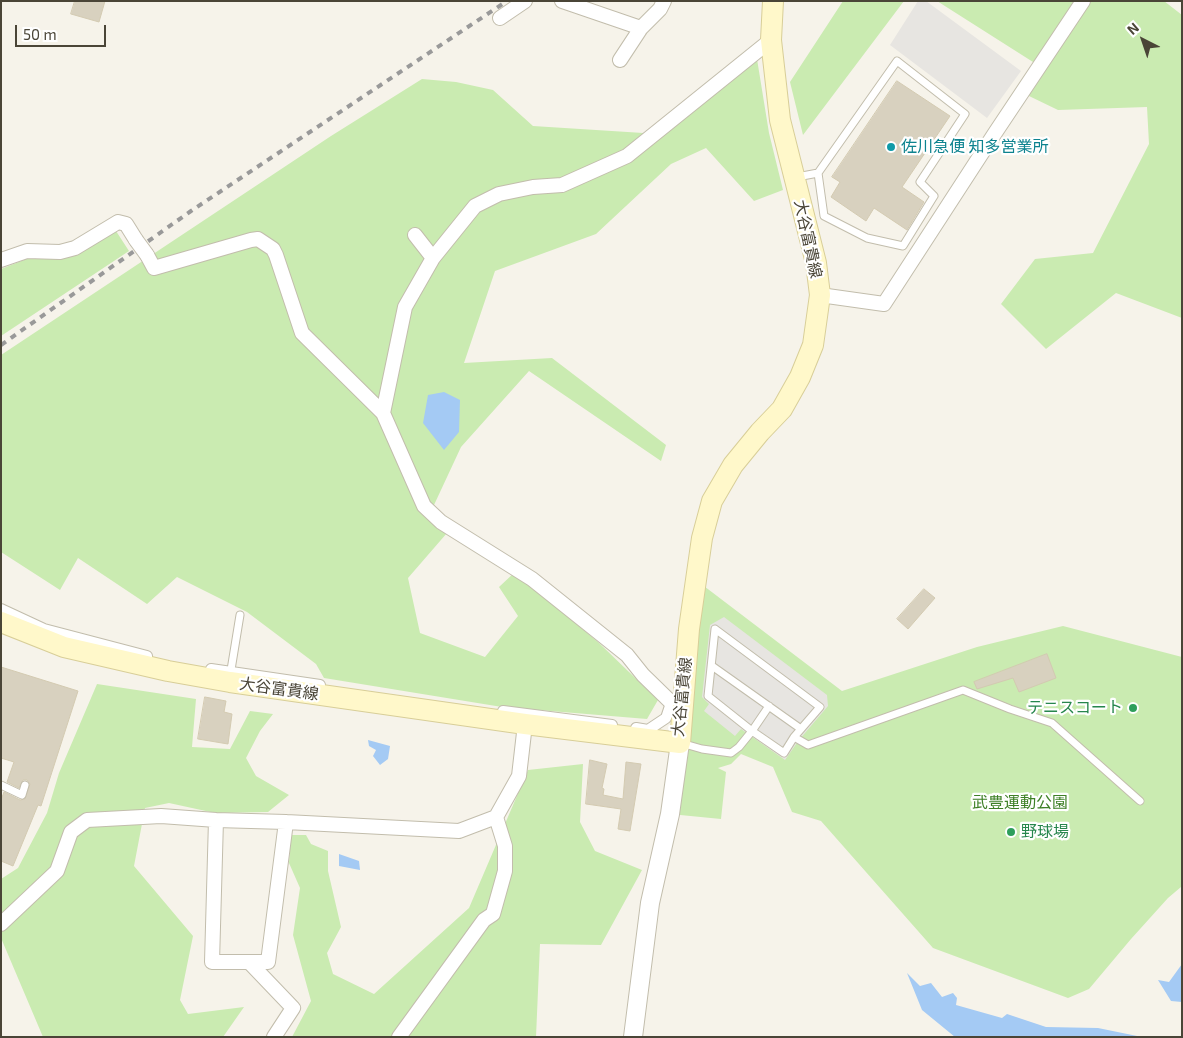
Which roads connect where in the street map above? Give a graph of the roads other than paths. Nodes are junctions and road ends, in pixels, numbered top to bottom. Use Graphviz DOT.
graph roads {
  1 [pos="525,1"];
  2 [pos="562,1"];
  3 [pos="664,1"];
  4 [pos="773,1"];
  5 [pos="1083,1"];
  6 [pos="500,18"];
  7 [pos="641,28"];
  8 [pos="772,40"];
  9 [pos="620,60"];
  10 [pos="818,173"];
  11 [pos="794,178"];
  12 [pos="415,235"];
  13 [pos="433,258"];
  14 [pos="1,260"];
  15 [pos="820,296"];
  16 [pos="383,413"];
  17 [pos="1,609"];
  18 [pos="240,615"];
  19 [pos="1,622"];
  20 [pos="712,666"];
  21 [pos="230,677"];
  22 [pos="769,706"];
  23 [pos="676,708"];
  24 [pos="525,724"];
  25 [pos="801,729"];
  26 [pos="752,731"];
  27 [pos="794,737"];
  28 [pos="680,743"];
  29 [pos="25,785"];
  30 [pos="1,786"];
  31 [pos="1140,801"];
  32 [pos="496,817"];
  33 [pos="216,820"];
  34 [pos="286,822"];
  35 [pos="1,924"];
  36 [pos="249,962"];
  37 [pos="274,1037"];
  38 [pos="399,1037"];
  39 [pos="633,1037"];
  1 -- 6 [label="street"];
  2 -- 7 [label="street"];
  3 -- 7 [label="street"];
  4 -- 8 [label="main road, 大谷富貴線"];
  5 -- 15 [label="street"];
  7 -- 9 [label="street"];
  8 -- 11 [label="main road, 大谷富貴線"];
  8 -- 13 [label="street"];
  10 -- 10 [label="lane"];
  10 -- 11 [label="lane"];
  11 -- 15 [label="main road, 大谷富貴線"];
  12 -- 13 [label="street"];
  13 -- 16 [label="street"];
  14 -- 16 [label="street, bridge"];
  15 -- 23 [label="main road, 大谷富貴線"];
  16 -- 23 [label="street"];
  17 -- 21 [label="street"];
  18 -- 21 [label="lane"];
  19 -- 21 [label="main road, 大谷富貴線"];
  20 -- 22 [label="lane"];
  20 -- 25 [label="lane"];
  20 -- 26 [label="lane"];
  21 -- 23 [label="street"];
  21 -- 24 [label="main road, 大谷富貴線"];
  22 -- 25 [label="lane"];
  22 -- 26 [label="lane"];
  23 -- 28 [label="main road, 大谷富貴線"];
  24 -- 28 [label="main road, 大谷富貴線"];
  24 -- 32 [label="street"];
  25 -- 27 [label="lane"];
  26 -- 27 [label="lane"];
  26 -- 28 [label="lane"];
  27 -- 31 [label="lane"];
  28 -- 39 [label="street"];
  29 -- 30 [label="lane"];
  32 -- 34 [label="street"];
  32 -- 38 [label="street"];
  33 -- 34 [label="street"];
  33 -- 35 [label="street"];
  33 -- 36 [label="street"];
  34 -- 36 [label="street"];
  36 -- 37 [label="street"];
}
